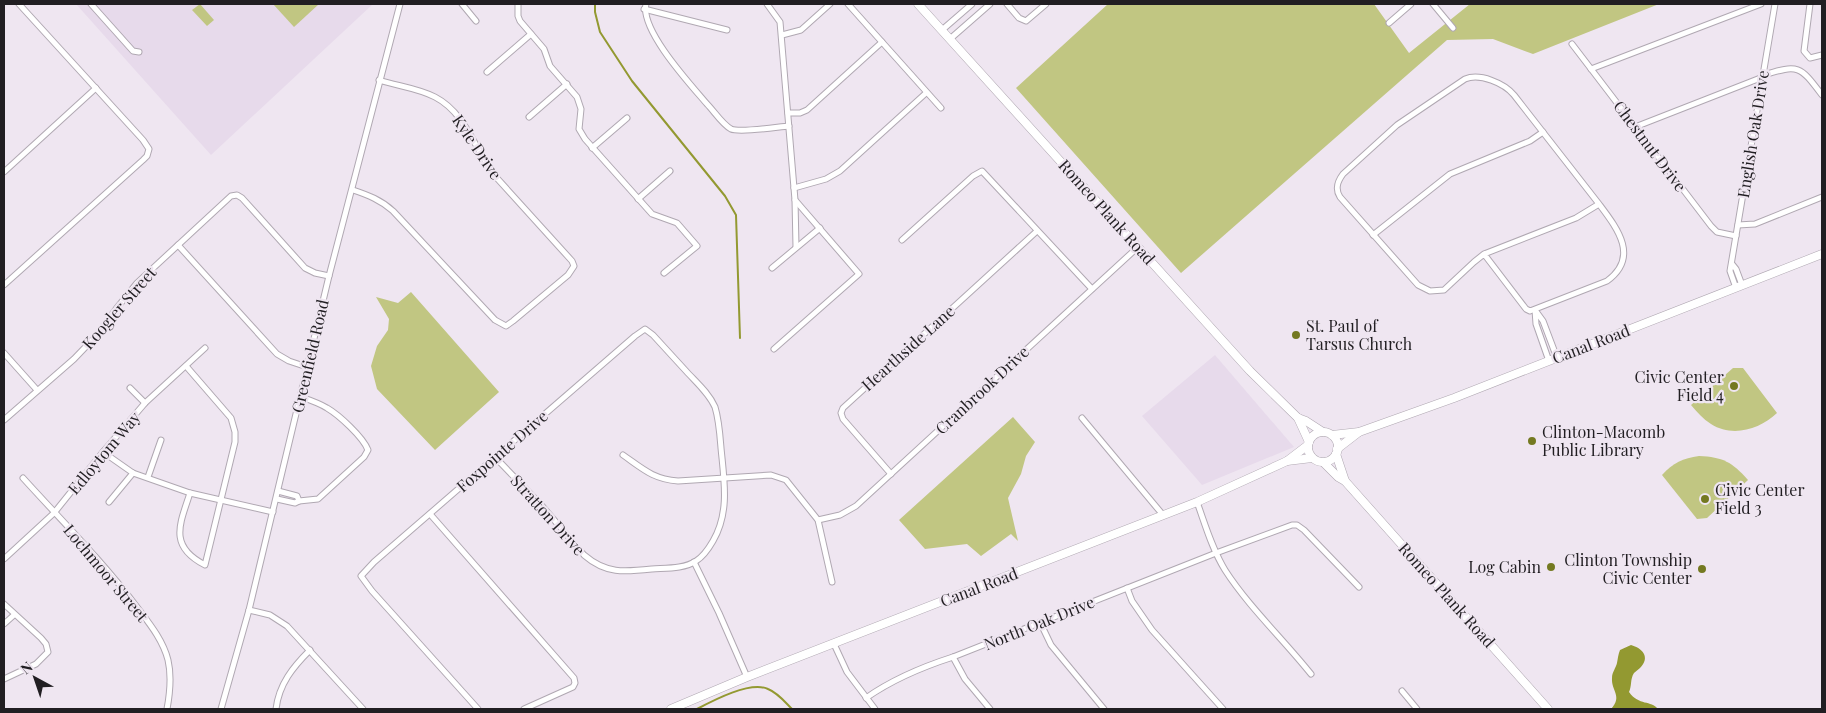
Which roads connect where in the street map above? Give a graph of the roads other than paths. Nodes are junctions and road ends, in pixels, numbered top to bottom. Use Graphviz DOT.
graph roads {
  1 [pos="19,4"];
  2 [pos="91,4"];
  3 [pos="400,4"];
  4 [pos="462,4"];
  5 [pos="518,4"];
  6 [pos="767,4"];
  7 [pos="830,4"];
  8 [pos="848,4"];
  9 [pos="918,4"];
  10 [pos="972,4"];
  11 [pos="990,4"];
  12 [pos="1007,4"];
  13 [pos="1046,4"];
  14 [pos="1412,4"];
  15 [pos="1433,4"];
  16 [pos="1761,4"];
  17 [pos="1775,4"];
  18 [pos="1810,4"];
  19 [pos="645,6"];
  20 [pos="476,21"];
  21 [pos="1389,23"];
  22 [pos="1452,28"];
  23 [pos="727,30"];
  24 [pos="942,30"];
  25 [pos="531,34"];
  26 [pos="782,35"];
  27 [pos="950,39"];
  28 [pos="882,42"];
  29 [pos="1572,44"];
  30 [pos="139,52"];
  31 [pos="1822,55"];
  32 [pos="1591,69"];
  33 [pos="487,72"];
  34 [pos="1763,76"];
  35 [pos="379,80"];
  36 [pos="566,84"];
  37 [pos="96,88"];
  38 [pos="926,93"];
  39 [pos="1822,95"];
  40 [pos="940,108"];
  41 [pos="788,113"];
  42 [pos="529,117"];
  43 [pos="627,118"];
  44 [pos="788,126"];
  45 [pos="1635,127"];
  46 [pos="1542,132"];
  47 [pos="592,148"];
  48 [pos="670,171"];
  49 [pos="4,172"];
  50 [pos="794,188"];
  51 [pos="353,190"];
  52 [pos="1822,197"];
  53 [pos="638,199"];
  54 [pos="796,200"];
  55 [pos="1599,204"];
  56 [pos="1738,225"];
  57 [pos="820,228"];
  58 [pos="1037,231"];
  59 [pos="1373,235"];
  60 [pos="1736,236"];
  61 [pos="902,240"];
  62 [pos="178,245"];
  63 [pos="796,247"];
  64 [pos="1138,247"];
  65 [pos="1484,254"];
  66 [pos="1822,254"];
  67 [pos="772,268"];
  68 [pos="664,273"];
  69 [pos="329,276"];
  70 [pos="4,285"];
  71 [pos="1739,286"];
  72 [pos="1092,289"];
  73 [pos="1535,310"];
  74 [pos="205,348"];
  75 [pos="774,348"];
  76 [pos="4,352"];
  77 [pos="1557,358"];
  78 [pos="1549,361"];
  79 [pos="186,366"];
  80 [pos="308,367"];
  81 [pos="130,388"];
  82 [pos="37,390"];
  83 [pos="301,397"];
  84 [pos="146,404"];
  85 [pos="1082,418"];
  86 [pos="1298,418"];
  87 [pos="4,420"];
  88 [pos="1323,432"];
  89 [pos="1359,432"];
  90 [pos="1332,435"];
  91 [pos="161,440"];
  92 [pos="1308,444"];
  93 [pos="103,452"];
  94 [pos="1337,452"];
  95 [pos="623,455"];
  96 [pos="495,457"];
  97 [pos="1312,458"];
  98 [pos="1287,461"];
  99 [pos="1323,462"];
  100 [pos="133,473"];
  101 [pos="891,474"];
  102 [pos="148,477"];
  103 [pos="23,478"];
  104 [pos="724,479"];
  105 [pos="1346,481"];
  106 [pos="278,491"];
  107 [pos="190,493"];
  108 [pos="276,499"];
  109 [pos="222,500"];
  110 [pos="300,501"];
  111 [pos="109,502"];
  112 [pos="1197,502"];
  113 [pos="273,512"];
  114 [pos="54,513"];
  115 [pos="430,514"];
  116 [pos="1164,515"];
  117 [pos="818,520"];
  118 [pos="1216,553"];
  119 [pos="4,559"];
  120 [pos="694,562"];
  121 [pos="832,582"];
  122 [pos="1359,587"];
  123 [pos="1127,588"];
  124 [pos="4,604"];
  125 [pos="249,610"];
  126 [pos="14,615"];
  127 [pos="1040,622"];
  128 [pos="4,624"];
  129 [pos="834,644"];
  130 [pos="310,650"];
  131 [pos="954,657"];
  132 [pos="1311,674"];
  133 [pos="747,678"];
  134 [pos="4,679"];
  135 [pos="1402,691"];
  136 [pos="866,698"];
  137 [pos="168,709"];
  138 [pos="222,709"];
  139 [pos="276,709"];
  140 [pos="363,709"];
  141 [pos="478,709"];
  142 [pos="524,709"];
  143 [pos="671,709"];
  144 [pos="875,709"];
  145 [pos="990,709"];
  146 [pos="1104,709"];
  147 [pos="1224,709"];
  148 [pos="1417,709"];
  149 [pos="1548,709"];
  1 -- 37 [label="street"];
  2 -- 30 [label="street"];
  3 -- 35 [label="street, Greenfield Road"];
  4 -- 20 [label="street"];
  5 -- 25 [label="street"];
  6 -- 26 [label="street"];
  7 -- 26 [label="street"];
  8 -- 28 [label="street"];
  9 -- 24 [label="street, Romeo Plank Road"];
  10 -- 24 [label="street"];
  11 -- 27 [label="street"];
  12 -- 13 [label="street"];
  14 -- 21 [label="street"];
  15 -- 22 [label="street"];
  16 -- 32 [label="street"];
  17 -- 34 [label="street, English Oak Drive"];
  18 -- 31 [label="street"];
  19 -- 23 [label="street"];
  19 -- 44 [label="street"];
  24 -- 27 [label="street, Romeo Plank Road"];
  25 -- 33 [label="street"];
  25 -- 36 [label="street"];
  26 -- 41 [label="street"];
  27 -- 64 [label="street, Romeo Plank Road"];
  28 -- 38 [label="street"];
  28 -- 41 [label="street"];
  29 -- 32 [label="street, Chestnut Drive"];
  32 -- 45 [label="street, Chestnut Drive"];
  34 -- 39 [label="street"];
  34 -- 45 [label="street"];
  34 -- 56 [label="street, English Oak Drive"];
  35 -- 51 [label="street, Greenfield Road"];
  35 -- 51 [label="street, Kyle Drive"];
  36 -- 42 [label="street"];
  36 -- 47 [label="street"];
  37 -- 49 [label="street"];
  37 -- 70 [label="street"];
  38 -- 40 [label="street"];
  38 -- 50 [label="street"];
  41 -- 44 [label="street"];
  43 -- 47 [label="street"];
  44 -- 50 [label="street"];
  45 -- 60 [label="street, Chestnut Drive"];
  46 -- 55 [label="street"];
  46 -- 59 [label="street"];
  46 -- 59 [label="street"];
  47 -- 53 [label="street"];
  48 -- 53 [label="street"];
  50 -- 54 [label="street"];
  51 -- 69 [label="street, Greenfield Road"];
  52 -- 56 [label="street"];
  53 -- 68 [label="street"];
  54 -- 57 [label="street"];
  54 -- 63 [label="street"];
  55 -- 65 [label="street"];
  55 -- 73 [label="street"];
  56 -- 60 [label="street, English Oak Drive"];
  57 -- 63 [label="street"];
  57 -- 75 [label="street"];
  58 -- 61 [label="street"];
  58 -- 72 [label="street"];
  58 -- 101 [label="street, Hearthside Lane"];
  59 -- 65 [label="street"];
  60 -- 71 [label="street, English Oak Drive"];
  62 -- 69 [label="street, Koogler Street"];
  62 -- 80 [label="street"];
  62 -- 82 [label="street, Koogler Street"];
  63 -- 67 [label="street"];
  64 -- 72 [label="street, Cranbrook Drive"];
  64 -- 86 [label="street, Romeo Plank Road"];
  65 -- 73 [label="street"];
  66 -- 71 [label="street, Canal Road"];
  69 -- 80 [label="street, Greenfield Road"];
  71 -- 77 [label="street, Canal Road"];
  72 -- 101 [label="street, Cranbrook Drive"];
  73 -- 77 [label="street"];
  73 -- 78 [label="street"];
  74 -- 79 [label="street, Edloytom Way"];
  76 -- 82 [label="street"];
  77 -- 78 [label="street, Canal Road"];
  78 -- 89 [label="street, Canal Road"];
  79 -- 84 [label="street, Edloytom Way"];
  79 -- 109 [label="street"];
  80 -- 83 [label="street, Greenfield Road"];
  81 -- 84 [label="street"];
  82 -- 87 [label="street, Koogler Street"];
  83 -- 106 [label="street, Greenfield Road"];
  83 -- 110 [label="street"];
  84 -- 93 [label="street, Edloytom Way"];
  85 -- 116 [label="street"];
  86 -- 88 [label="street, Romeo Plank Road"];
  86 -- 92 [label="street, Romeo Plank Road"];
  88 -- 90 [label="street"];
  88 -- 92 [label="street"];
  89 -- 90 [label="street, Canal Road"];
  89 -- 94 [label="street, Canal Road"];
  90 -- 94 [label="street"];
  91 -- 102 [label="street"];
  92 -- 97 [label="street"];
  92 -- 98 [label="street, Canal Road"];
  93 -- 100 [label="street"];
  93 -- 114 [label="street, Edloytom Way"];
  94 -- 99 [label="street"];
  94 -- 105 [label="street, Romeo Plank Road"];
  95 -- 104 [label="street"];
  96 -- 104 [label="street, Foxpointe Drive"];
  96 -- 115 [label="street, Foxpointe Drive"];
  96 -- 120 [label="street, Stratton Drive"];
  97 -- 98 [label="street, Canal Road"];
  97 -- 99 [label="street"];
  98 -- 112 [label="street, Canal Road"];
  99 -- 105 [label="street, Romeo Plank Road"];
  100 -- 102 [label="street"];
  100 -- 111 [label="street"];
  101 -- 117 [label="street, Cranbrook Drive"];
  102 -- 107 [label="street"];
  103 -- 114 [label="street, Lochmoor Street"];
  104 -- 117 [label="street"];
  104 -- 120 [label="street"];
  105 -- 149 [label="street, Romeo Plank Road"];
  106 -- 108 [label="street, Greenfield Road"];
  106 -- 110 [label="street"];
  107 -- 109 [label="street"];
  107 -- 109 [label="street"];
  108 -- 110 [label="street"];
  108 -- 113 [label="street, Greenfield Road"];
  109 -- 113 [label="street"];
  112 -- 116 [label="street, Canal Road"];
  112 -- 118 [label="street"];
  113 -- 125 [label="street, Greenfield Road"];
  114 -- 119 [label="street, Edloytom Way"];
  114 -- 137 [label="street, Lochmoor Street"];
  115 -- 141 [label="street, Foxpointe Drive"];
  115 -- 142 [label="street"];
  116 -- 129 [label="street, Canal Road"];
  117 -- 121 [label="street"];
  118 -- 122 [label="street, North Oak Drive"];
  118 -- 123 [label="street, North Oak Drive"];
  118 -- 132 [label="street"];
  120 -- 133 [label="street"];
  123 -- 127 [label="street, North Oak Drive"];
  123 -- 147 [label="street"];
  124 -- 126 [label="street"];
  125 -- 130 [label="street"];
  125 -- 138 [label="street, Greenfield Road"];
  126 -- 128 [label="street"];
  126 -- 134 [label="street"];
  127 -- 131 [label="street, North Oak Drive"];
  127 -- 146 [label="street"];
  129 -- 133 [label="street, Canal Road"];
  129 -- 136 [label="street"];
  130 -- 139 [label="street"];
  130 -- 140 [label="street"];
  131 -- 136 [label="street, North Oak Drive"];
  131 -- 145 [label="street"];
  133 -- 143 [label="street, Canal Road"];
  135 -- 148 [label="street"];
  136 -- 144 [label="street"];
}
